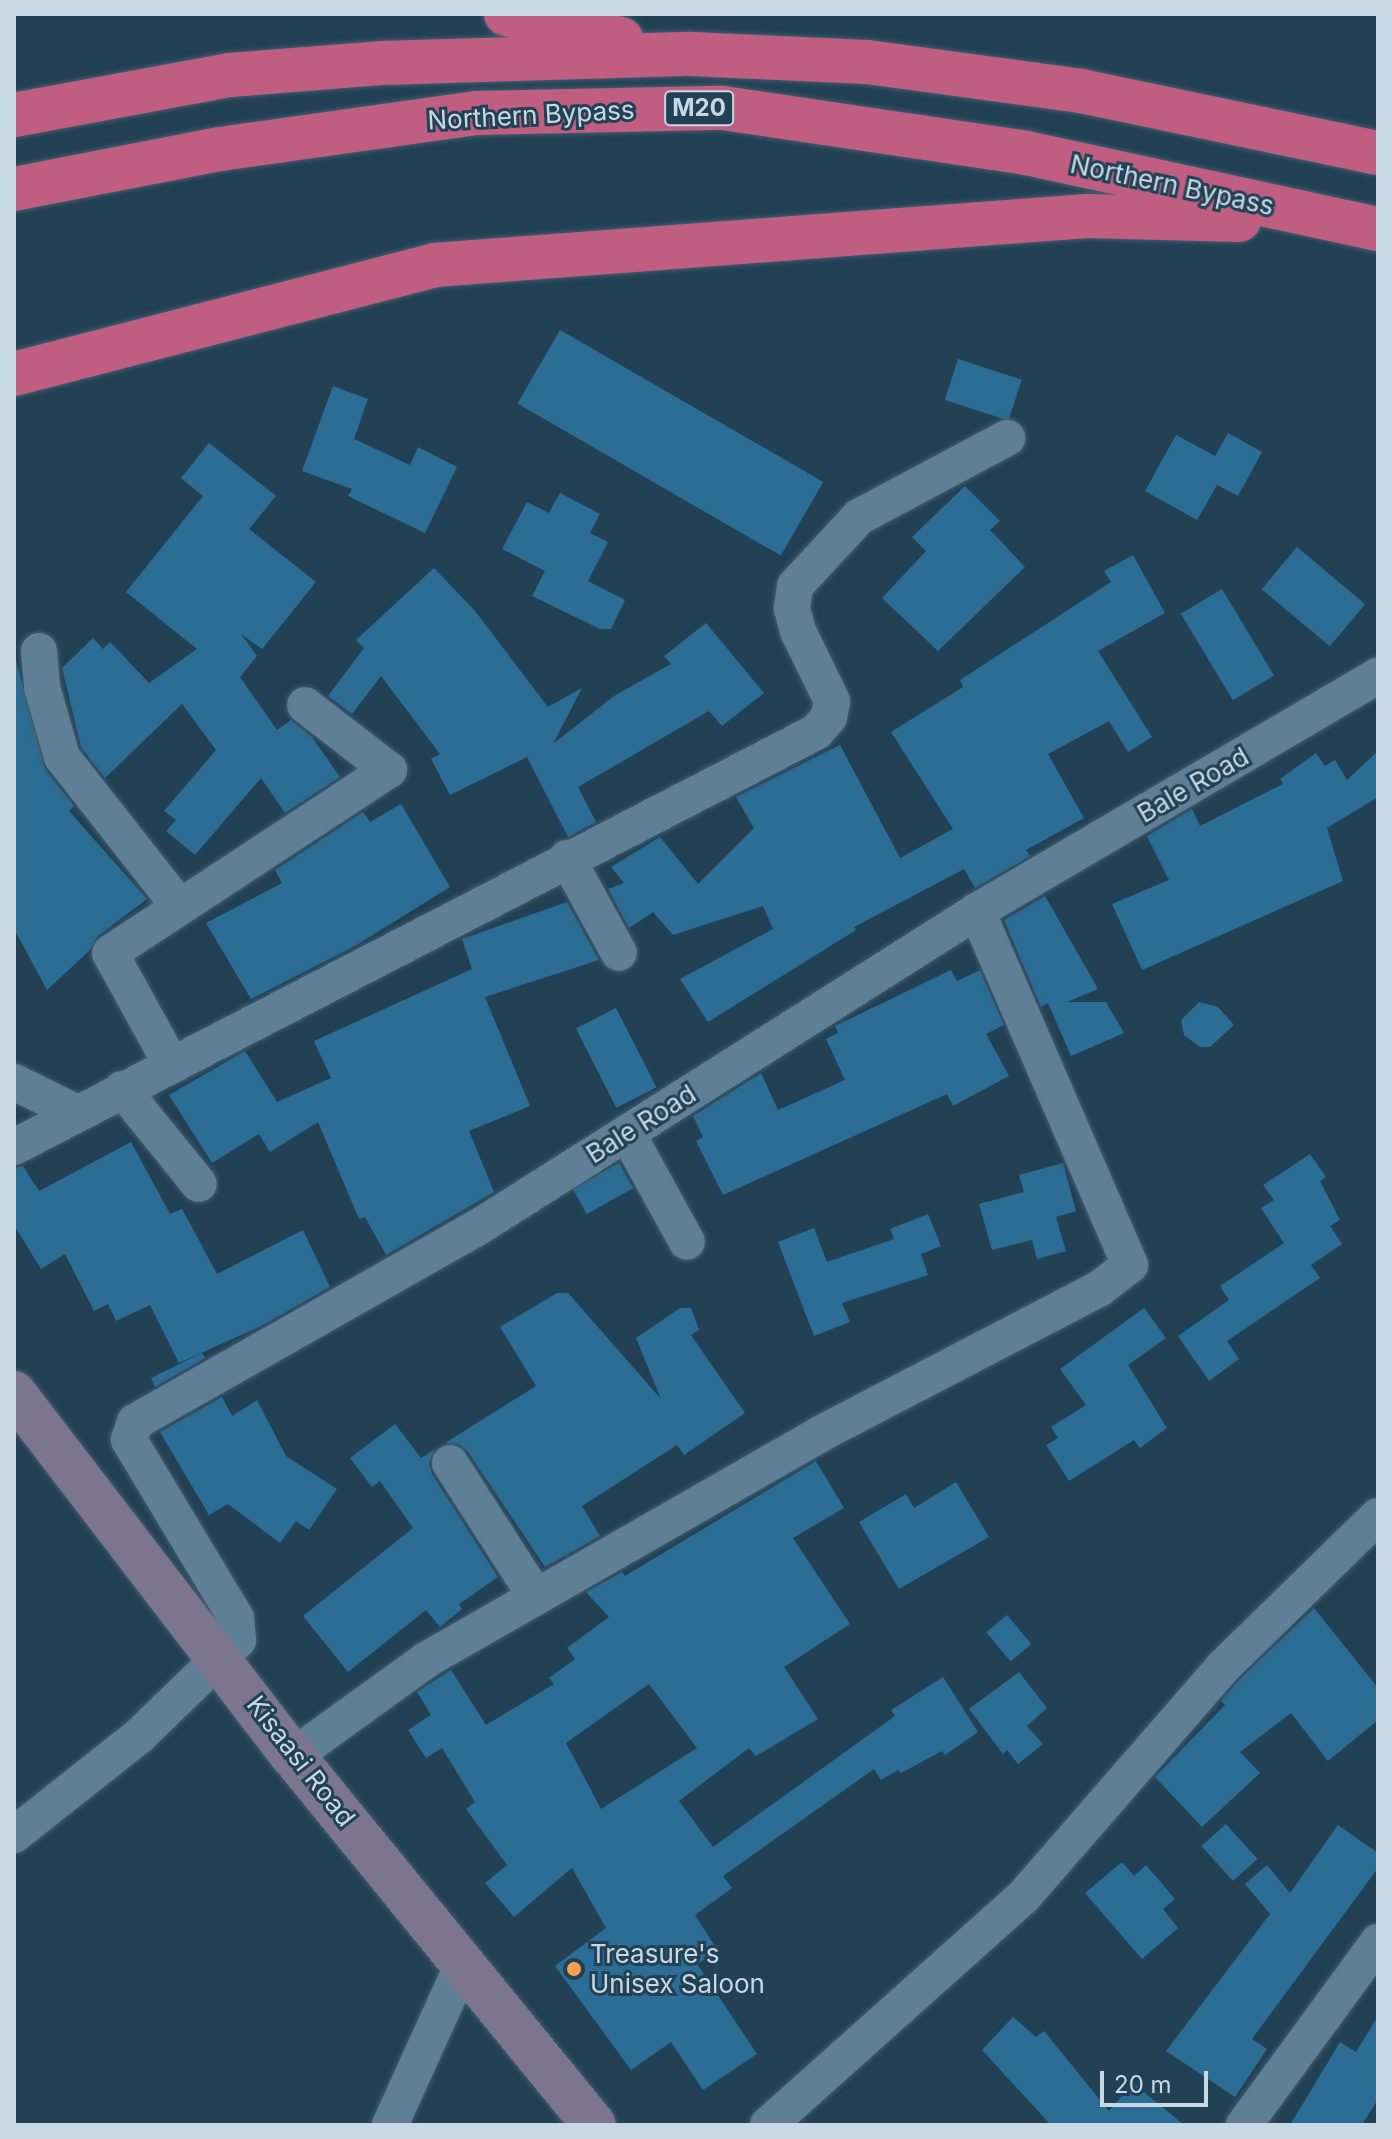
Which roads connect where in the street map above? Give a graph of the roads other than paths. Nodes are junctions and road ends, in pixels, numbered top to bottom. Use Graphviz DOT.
graph roads {
  1 [pos="506,14"];
  2 [pos="691,54"];
  3 [pos="14,115"];
  4 [pos="1378,153"];
  5 [pos="14,189"];
  6 [pos="1362,226"];
  7 [pos="14,374"];
  8 [pos="1007,438"];
  9 [pos="39,651"];
  10 [pos="1378,676"];
  11 [pos="305,705"];
  12 [pos="567,858"];
  13 [pos="178,905"];
  14 [pos="977,911"];
  15 [pos="619,953"];
  16 [pos="170,1062"];
  17 [pos="14,1082"];
  18 [pos="122,1089"];
  19 [pos="77,1113"];
  20 [pos="627,1133"];
  21 [pos="14,1147"];
  22 [pos="199,1184"];
  23 [pos="687,1242"];
  24 [pos="14,1393"];
  25 [pos="450,1463"];
  26 [pos="1378,1516"];
  27 [pos="536,1597"];
  28 [pos="221,1660"];
  29 [pos="293,1756"];
  30 [pos="14,1835"];
  31 [pos="1378,1942"];
  32 [pos="464,1962"];
  33 [pos="390,2125"];
  34 [pos="594,2125"];
  35 [pos="768,2125"];
  36 [pos="1244,2125"];
  1 -- 2 [label="highway"];
  2 -- 3 [label="highway, Northern Bypass / M20"];
  2 -- 4 [label="highway, Northern Bypass / M20"];
  5 -- 6 [label="highway, Northern Bypass / M20"];
  6 -- 7 [label="highway"];
  8 -- 12 [label="street"];
  9 -- 13 [label="street"];
  10 -- 14 [label="street, Bale Road"];
  11 -- 13 [label="street"];
  12 -- 15 [label="street"];
  12 -- 16 [label="street"];
  13 -- 16 [label="street"];
  14 -- 20 [label="street, Bale Road"];
  14 -- 27 [label="street"];
  16 -- 18 [label="street"];
  17 -- 19 [label="street"];
  18 -- 19 [label="street"];
  18 -- 22 [label="street"];
  19 -- 21 [label="street"];
  20 -- 23 [label="street"];
  20 -- 28 [label="street, Bale Road"];
  24 -- 28 [label="main road, Kisaasi Road"];
  25 -- 27 [label="street"];
  26 -- 35 [label="street"];
  27 -- 29 [label="street"];
  28 -- 29 [label="main road, Kisaasi Road"];
  28 -- 30 [label="street"];
  29 -- 32 [label="main road, Kisaasi Road"];
  31 -- 36 [label="street"];
  32 -- 33 [label="street"];
  32 -- 34 [label="main road, Kisaasi Road"];
}
